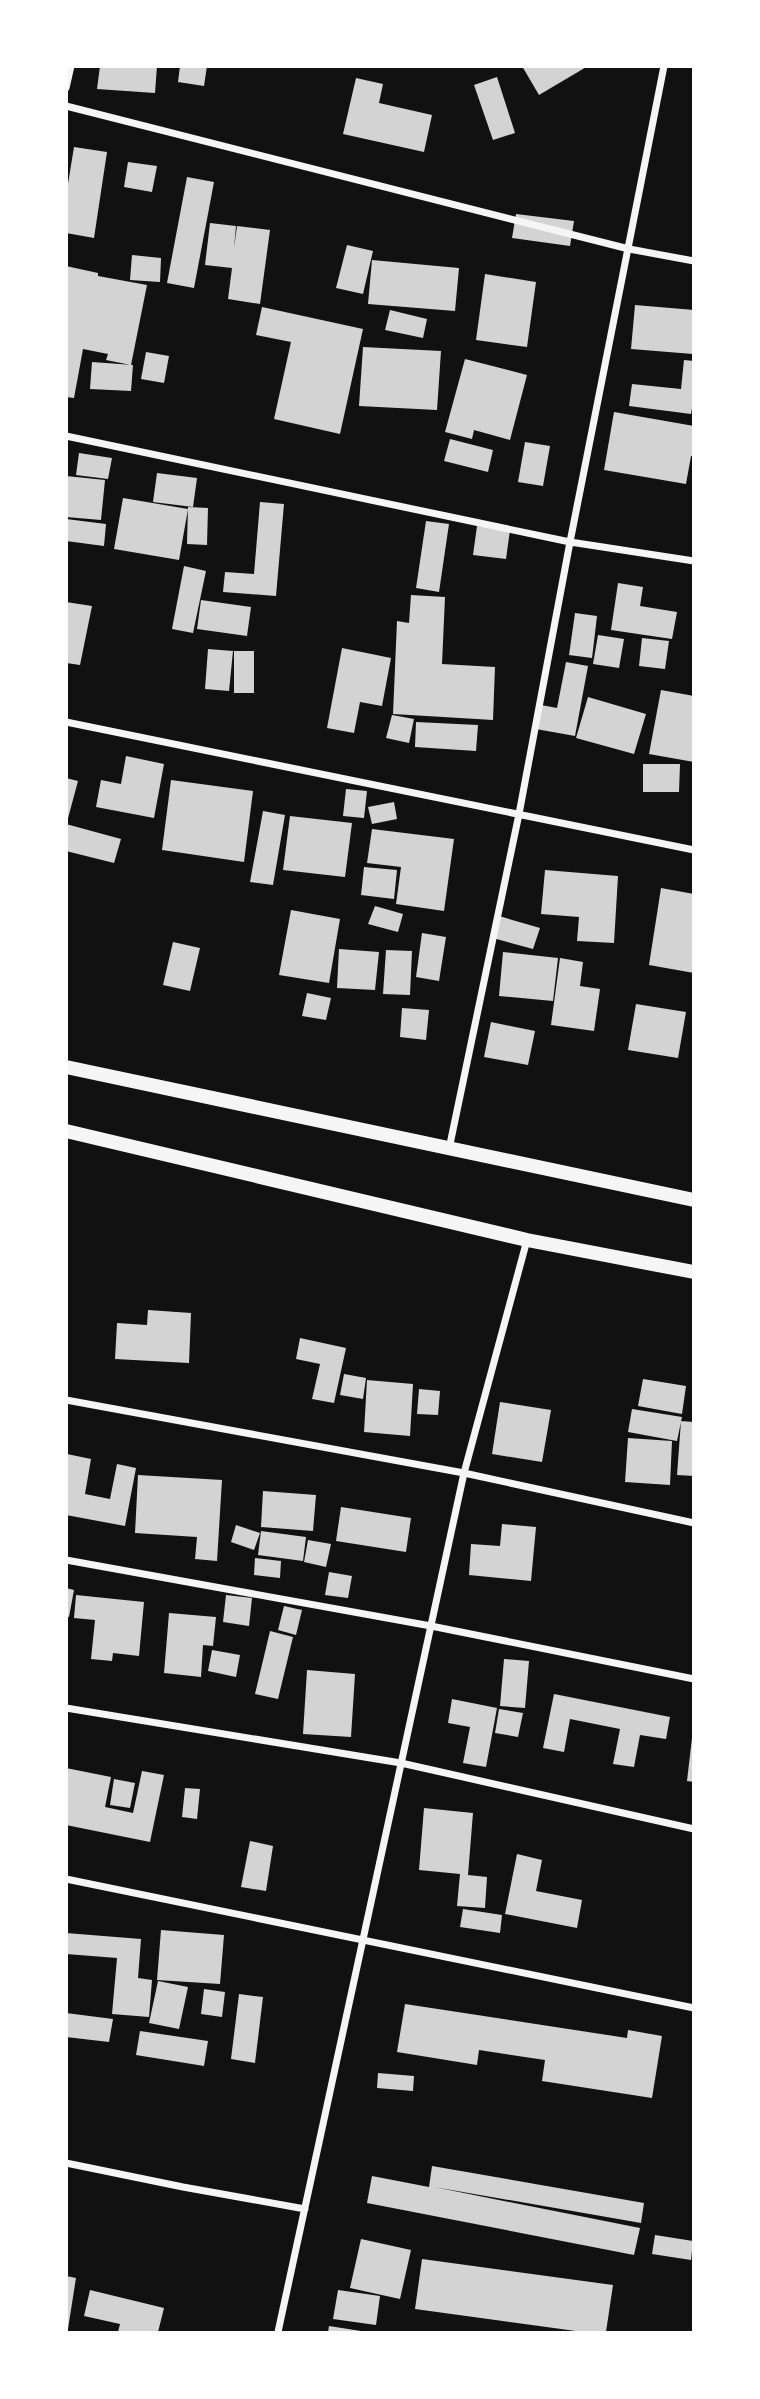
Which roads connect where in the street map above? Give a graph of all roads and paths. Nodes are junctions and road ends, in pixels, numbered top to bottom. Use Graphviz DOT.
graph roads {
  1 [pos="71,66"];
  2 [pos="664,66"];
  3 [pos="66,88"];
  4 [pos="66,106"];
  5 [pos="629,249"];
  6 [pos="694,261"];
  7 [pos="66,436"];
  8 [pos="570,542"];
  9 [pos="694,561"];
  10 [pos="66,722"];
  11 [pos="519,814"];
  12 [pos="694,850"];
  13 [pos="66,1068"];
  14 [pos="66,1131"];
  15 [pos="449,1149"];
  16 [pos="694,1200"];
  17 [pos="527,1240"];
  18 [pos="694,1272"];
  19 [pos="66,1401"];
  20 [pos="464,1473"];
  21 [pos="694,1523"];
  22 [pos="66,1560"];
  23 [pos="431,1626"];
  24 [pos="694,1679"];
  25 [pos="66,1707"];
  26 [pos="401,1763"];
  27 [pos="694,1829"];
  28 [pos="66,1879"];
  29 [pos="363,1939"];
  30 [pos="694,2008"];
  31 [pos="66,2163"];
  32 [pos="305,2209"];
  33 [pos="278,2333"];
  1 -- 3 [label="street"];
  2 -- 5 [label="street"];
  4 -- 5 [label="street"];
  5 -- 6 [label="street"];
  5 -- 8 [label="street"];
  7 -- 8 [label="street"];
  8 -- 9 [label="street"];
  8 -- 11 [label="street"];
  10 -- 11 [label="street"];
  11 -- 12 [label="street"];
  11 -- 15 [label="street"];
  13 -- 15 [label="main road"];
  14 -- 17 [label="main road"];
  15 -- 16 [label="main road"];
  17 -- 18 [label="main road"];
  17 -- 20 [label="street"];
  19 -- 20 [label="street"];
  20 -- 21 [label="street"];
  20 -- 23 [label="street"];
  22 -- 23 [label="street"];
  23 -- 24 [label="street"];
  23 -- 26 [label="street"];
  25 -- 26 [label="street"];
  26 -- 27 [label="street"];
  26 -- 29 [label="street"];
  28 -- 29 [label="street"];
  29 -- 30 [label="street"];
  29 -- 32 [label="street"];
  31 -- 32 [label="street"];
  32 -- 33 [label="street"];
}
